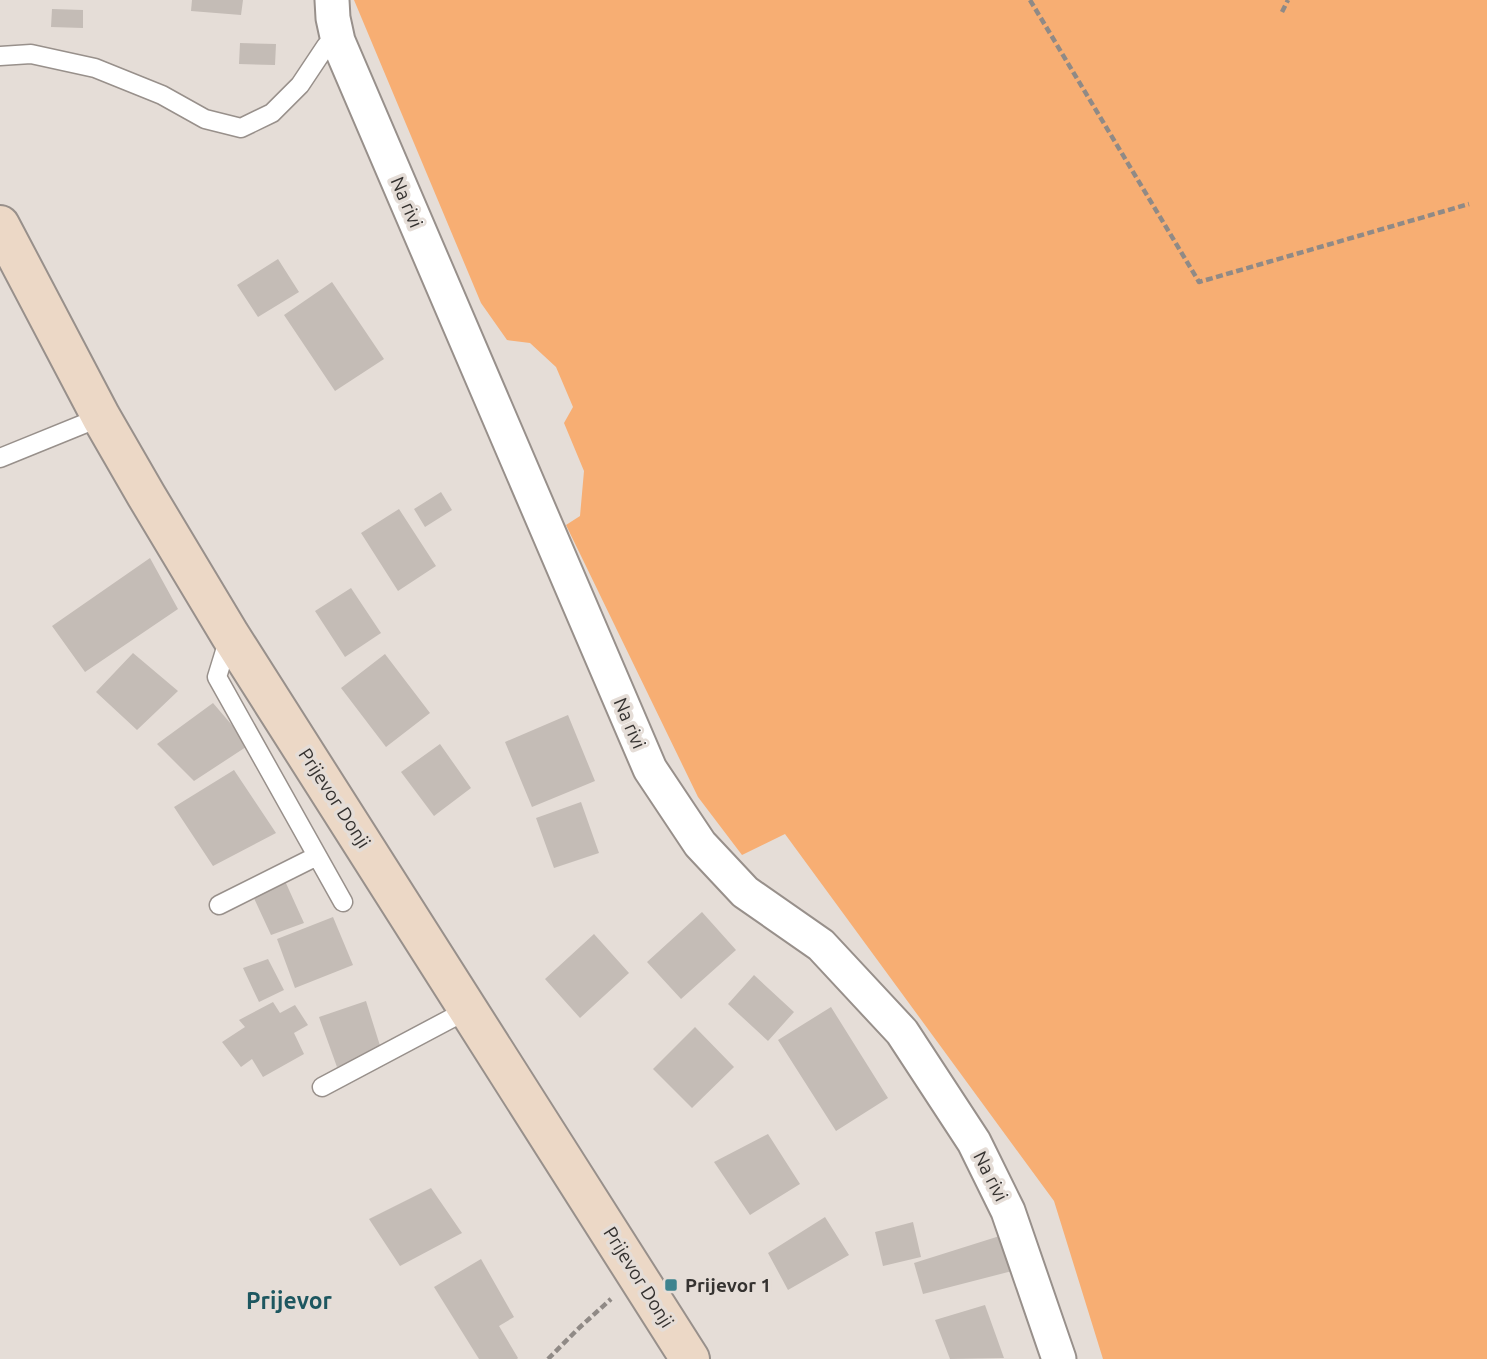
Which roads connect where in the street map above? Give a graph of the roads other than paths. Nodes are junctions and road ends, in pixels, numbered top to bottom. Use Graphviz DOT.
graph roads {
  1 [pos="332,0"];
  2 [pos="338,41"];
  3 [pos="0,56"];
  4 [pos="0,225"];
  5 [pos="101,416"];
  6 [pos="0,458"];
  7 [pos="230,635"];
  8 [pos="317,856"];
  9 [pos="343,902"];
  10 [pos="219,905"];
  11 [pos="469,1009"];
  12 [pos="322,1087"];
  13 [pos="690,1359"];
  14 [pos="1059,1359"];
  1 -- 2 [label="street, Na rivi"];
  2 -- 3 [label="lane"];
  2 -- 14 [label="street, Na rivi"];
  4 -- 5 [label="main road, Prijevor Donji"];
  5 -- 6 [label="lane"];
  5 -- 7 [label="main road, Prijevor Donji"];
  7 -- 8 [label="lane"];
  7 -- 11 [label="main road, Prijevor Donji"];
  8 -- 9 [label="lane"];
  8 -- 10 [label="lane"];
  11 -- 12 [label="lane"];
  11 -- 13 [label="main road, Prijevor Donji"];
}
